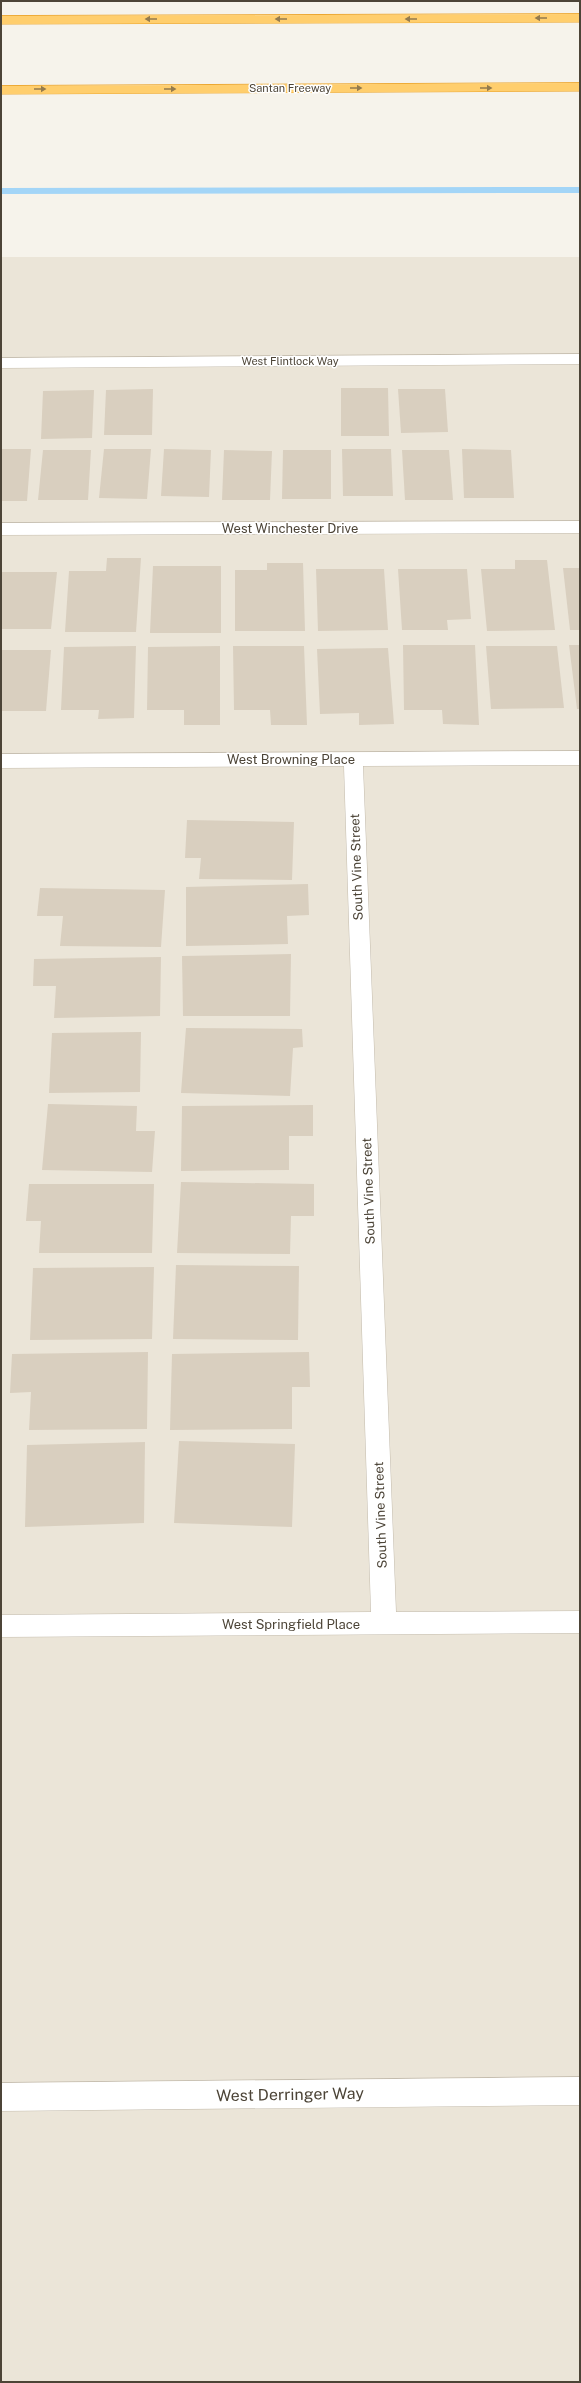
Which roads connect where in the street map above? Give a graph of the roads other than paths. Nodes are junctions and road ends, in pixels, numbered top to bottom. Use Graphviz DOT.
graph roads {
  1 [pos="580,18"];
  2 [pos="1,20"];
  3 [pos="580,87"];
  4 [pos="1,90"];
  5 [pos="580,359"];
  6 [pos="1,362"];
  7 [pos="580,527"];
  8 [pos="1,528"];
  9 [pos="580,758"];
  10 [pos="353,759"];
  11 [pos="1,761"];
  12 [pos="580,1622"];
  13 [pos="384,1624"];
  14 [pos="1,1626"];
  15 [pos="580,2091"];
  16 [pos="1,2097"];
  1 -- 2 [label="highway, one-way"];
  4 -- 3 [label="highway, Santan Freeway, one-way"];
  5 -- 6 [label="street, West Flintlock Way"];
  7 -- 8 [label="street, West Winchester Drive"];
  9 -- 10 [label="street, West Browning Place"];
  10 -- 11 [label="street, West Browning Place"];
  10 -- 13 [label="street, South Vine Street"];
  12 -- 13 [label="street, West Springfield Place"];
  13 -- 14 [label="street, West Springfield Place"];
  15 -- 16 [label="street, West Derringer Way"];
}
